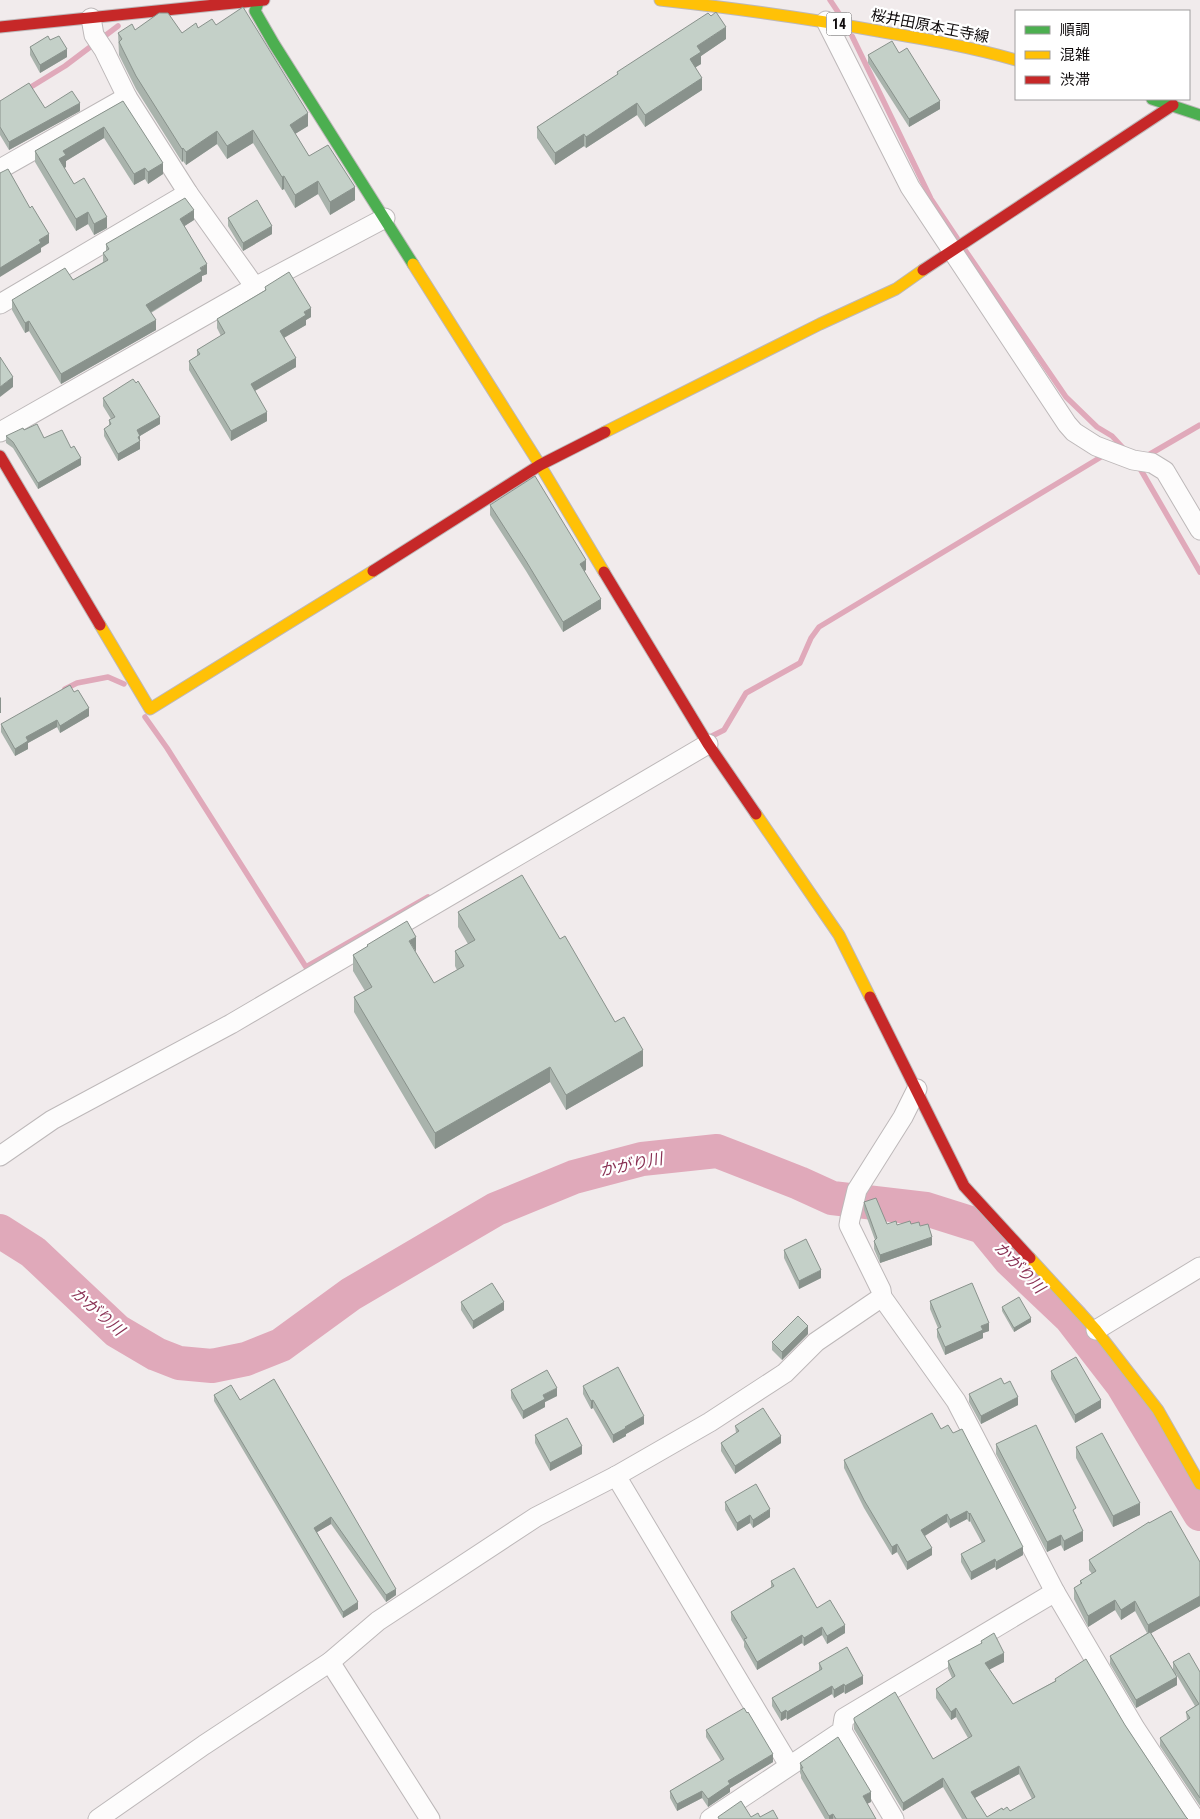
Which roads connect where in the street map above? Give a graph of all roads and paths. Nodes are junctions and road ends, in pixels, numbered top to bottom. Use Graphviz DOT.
graph roads {
  1 [pos="259,0"];
  2 [pos="264,0"];
  3 [pos="660,0"];
  4 [pos="826,21"];
  5 [pos="0,27"];
  6 [pos="97,34"];
  7 [pos="1015,60"];
  8 [pos="127,97"];
  9 [pos="1156,100"];
  10 [pos="1173,105"];
  11 [pos="1200,115"];
  12 [pos="0,168"];
  13 [pos="188,193"];
  14 [pos="384,218"];
  15 [pos="951,251"];
  16 [pos="255,287"];
  17 [pos="0,304"];
  18 [pos="0,432"];
  19 [pos="0,456"];
  20 [pos="540,465"];
  21 [pos="1200,530"];
  22 [pos="708,744"];
  23 [pos="917,1089"];
  24 [pos="0,1156"];
  25 [pos="1200,1267"];
  26 [pos="882,1297"];
  27 [pos="1096,1330"];
  28 [pos="616,1476"];
  29 [pos="1200,1484"];
  30 [pos="1055,1592"];
  31 [pos="330,1662"];
  32 [pos="842,1731"];
  33 [pos="789,1765"];
  34 [pos="98,1819"];
  35 [pos="430,1819"];
  36 [pos="710,1819"];
  37 [pos="894,1819"];
  38 [pos="1195,1819"];
  1 -- 2 [label="street"];
  1 -- 6 [label="street"];
  1 -- 14 [label="street"];
  3 -- 4 [label="street, 桜井田原本王寺線 / 14"];
  4 -- 7 [label="street, 桜井田原本王寺線 / 14"];
  4 -- 15 [label="street"];
  5 -- 6 [label="street"];
  6 -- 8 [label="street"];
  8 -- 12 [label="street"];
  8 -- 13 [label="street"];
  9 -- 10 [label="street"];
  10 -- 11 [label="street"];
  10 -- 15 [label="street"];
  13 -- 16 [label="street"];
  13 -- 17 [label="street"];
  14 -- 16 [label="street"];
  14 -- 20 [label="street"];
  15 -- 20 [label="street"];
  15 -- 21 [label="street"];
  16 -- 18 [label="street"];
  19 -- 20 [label="street"];
  20 -- 22 [label="street"];
  22 -- 23 [label="street"];
  22 -- 24 [label="street"];
  23 -- 26 [label="street"];
  23 -- 27 [label="street"];
  25 -- 27 [label="street"];
  26 -- 28 [label="street"];
  26 -- 30 [label="street"];
  27 -- 29 [label="street"];
  28 -- 31 [label="street"];
  28 -- 33 [label="street"];
  30 -- 32 [label="street"];
  30 -- 38 [label="street"];
  31 -- 34 [label="street"];
  31 -- 35 [label="street"];
  32 -- 33 [label="street"];
  32 -- 37 [label="street"];
  33 -- 36 [label="street"];
}
